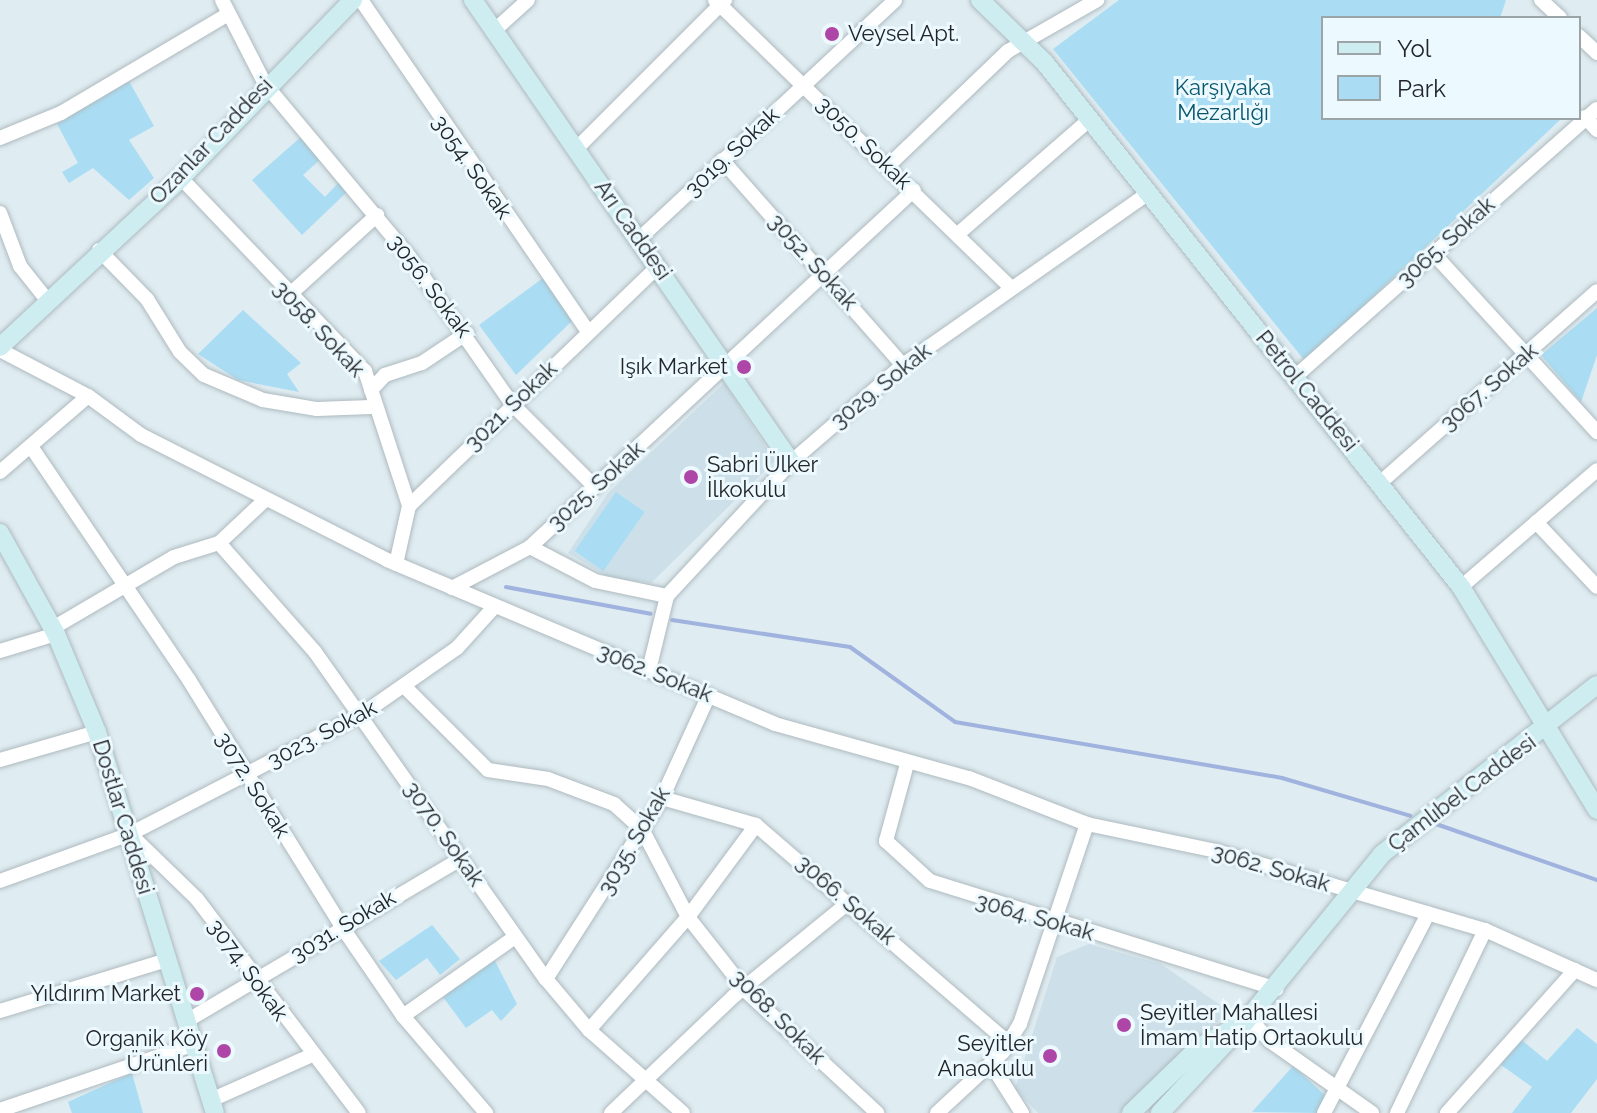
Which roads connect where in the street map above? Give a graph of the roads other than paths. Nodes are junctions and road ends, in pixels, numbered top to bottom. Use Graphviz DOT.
graph roads {
  1 [pos="222,0"];
  2 [pos="353,0"];
  3 [pos="361,0"];
  4 [pos="473,0"];
  5 [pos="528,0"];
  6 [pos="895,0"];
  7 [pos="980,0"];
  8 [pos="1097,0"];
  9 [pos="1541,0"];
  10 [pos="720,2"];
  11 [pos="227,15"];
  12 [pos="1558,16"];
  13 [pos="496,29"];
  14 [pos="1581,38"];
  15 [pos="1029,45"];
  16 [pos="1597,53"];
  17 [pos="265,84"];
  18 [pos="804,86"];
  19 [pos="1591,113"];
  20 [pos="1090,119"];
  21 [pos="1597,130"];
  22 [pos="0,138"];
  23 [pos="576,149"];
  24 [pos="722,160"];
  25 [pos="888,166"];
  26 [pos="181,178"];
  27 [pos="914,190"];
  28 [pos="1147,194"];
  29 [pos="0,213"];
  30 [pos="377,215"];
  31 [pos="959,233"];
  32 [pos="639,239"];
  33 [pos="99,250"];
  34 [pos="1433,253"];
  35 [pos="0,255"];
  36 [pos="20,266"];
  37 [pos="658,266"];
  38 [pos="827,276"];
  39 [pos="1011,288"];
  40 [pos="1597,291"];
  41 [pos="287,297"];
  42 [pos="47,300"];
  43 [pos="588,332"];
  44 [pos="467,333"];
  45 [pos="0,348"];
  46 [pos="1527,355"];
  47 [pos="903,365"];
  48 [pos="728,367"];
  49 [pos="1296,376"];
  50 [pos="371,390"];
  51 [pos="88,396"];
  52 [pos="512,404"];
  53 [pos="371,407"];
  54 [pos="1597,432"];
  55 [pos="32,448"];
  56 [pos="791,462"];
  57 [pos="1597,470"];
  58 [pos="0,472"];
  59 [pos="1381,482"];
  60 [pos="594,486"];
  61 [pos="265,500"];
  62 [pos="409,506"];
  63 [pos="1536,522"];
  64 [pos="2,542"];
  65 [pos="219,543"];
  66 [pos="530,547"];
  67 [pos="396,564"];
  68 [pos="124,587"];
  69 [pos="1461,587"];
  70 [pos="1597,587"];
  71 [pos="452,588"];
  72 [pos="667,596"];
  73 [pos="494,607"];
  74 [pos="54,631"];
  75 [pos="0,651"];
  76 [pos="649,670"];
  77 [pos="1597,685"];
  78 [pos="405,687"];
  79 [pos="709,695"];
  80 [pos="361,715"];
  81 [pos="1547,729"];
  82 [pos="97,732"];
  83 [pos="0,760"];
  84 [pos="907,764"];
  85 [pos="246,775"];
  86 [pos="662,798"];
  87 [pos="1597,810"];
  88 [pos="1087,824"];
  89 [pos="756,825"];
  90 [pos="642,829"];
  91 [pos="130,834"];
  92 [pos="461,859"];
  93 [pos="0,881"];
  94 [pos="1352,892"];
  95 [pos="848,903"];
  96 [pos="1428,914"];
  97 [pos="688,917"];
  98 [pos="1055,923"];
  99 [pos="340,924"];
  100 [pos="1485,930"];
  101 [pos="515,937"];
  102 [pos="167,960"];
  103 [pos="1575,970"];
  104 [pos="546,979"];
  105 [pos="1597,980"];
  106 [pos="255,981"];
  107 [pos="1277,989"];
  108 [pos="747,992"];
  109 [pos="0,1011"];
  110 [pos="403,1016"];
  111 [pos="1248,1020"];
  112 [pos="185,1022"];
  113 [pos="589,1030"];
  114 [pos="1009,1043"];
  115 [pos="192,1045"];
  116 [pos="312,1055"];
  117 [pos="991,1064"];
  118 [pos="644,1077"];
  119 [pos="1336,1092"];
  120 [pos="213,1106"];
  121 [pos="0,1110"];
  122 [pos="359,1113"];
  123 [pos="486,1113"];
  124 [pos="611,1113"];
  125 [pos="683,1113"];
  126 [pos="877,1113"];
  127 [pos="937,1113"];
  128 [pos="1022,1113"];
  129 [pos="1131,1113"];
  130 [pos="1160,1113"];
  131 [pos="1324,1113"];
  132 [pos="1372,1113"];
  133 [pos="1397,1113"];
  134 [pos="1447,1113"];
  1 -- 11 [label="street, 3056. Sokak"];
  2 -- 17 [label="street, Ozanlar Caddesi"];
  3 -- 43 [label="street, 3054. Sokak"];
  4 -- 13 [label="street, Arı Caddesi"];
  5 -- 13 [label="street"];
  6 -- 18 [label="street, 3019. Sokak"];
  7 -- 15 [label="street, Petrol Caddesi"];
  8 -- 15 [label="street"];
  9 -- 12 [label="street"];
  10 -- 18 [label="street, 3050. Sokak"];
  10 -- 23 [label="street"];
  11 -- 17 [label="street, 3056. Sokak"];
  11 -- 22 [label="street"];
  13 -- 23 [label="street, Arı Caddesi"];
  14 -- 16 [label="street"];
  15 -- 20 [label="street, Petrol Caddesi"];
  15 -- 25 [label="street"];
  17 -- 26 [label="street, Ozanlar Caddesi"];
  17 -- 30 [label="street, 3056. Sokak"];
  18 -- 24 [label="street, 3019. Sokak"];
  18 -- 25 [label="street, 3050. Sokak"];
  19 -- 21 [label="street"];
  19 -- 34 [label="street, 3065. Sokak"];
  20 -- 28 [label="street, Petrol Caddesi"];
  20 -- 31 [label="street"];
  23 -- 32 [label="street, Arı Caddesi"];
  24 -- 32 [label="street, 3019. Sokak"];
  24 -- 38 [label="street, 3052. Sokak"];
  25 -- 27 [label="street, 3050. Sokak"];
  26 -- 33 [label="street, Ozanlar Caddesi"];
  26 -- 41 [label="street, 3058. Sokak"];
  27 -- 31 [label="street, 3050. Sokak"];
  27 -- 38 [label="street, 3025. Sokak"];
  28 -- 39 [label="street, 3029. Sokak"];
  28 -- 49 [label="street, Petrol Caddesi"];
  29 -- 36 [label="street"];
  30 -- 41 [label="street"];
  30 -- 44 [label="street, 3056. Sokak"];
  31 -- 39 [label="street, 3050. Sokak"];
  32 -- 37 [label="street, Arı Caddesi"];
  33 -- 42 [label="street, Ozanlar Caddesi"];
  33 -- 53 [label="street"];
  34 -- 46 [label="street"];
  34 -- 49 [label="street, 3065. Sokak"];
  35 -- 36 [label="street"];
  36 -- 42 [label="street"];
  37 -- 43 [label="street, 3021. Sokak"];
  37 -- 48 [label="street, Arı Caddesi"];
  38 -- 47 [label="street, 3052. Sokak"];
  38 -- 48 [label="street, 3025. Sokak"];
  39 -- 47 [label="street, 3029. Sokak"];
  40 -- 46 [label="street, 3067. Sokak"];
  41 -- 50 [label="street, 3058. Sokak"];
  42 -- 45 [label="street, Ozanlar Caddesi"];
  43 -- 52 [label="street, 3021. Sokak"];
  44 -- 50 [label="street"];
  44 -- 52 [label="street, 3056. Sokak"];
  45 -- 51 [label="street, 3062. Sokak"];
  46 -- 54 [label="street"];
  46 -- 59 [label="street, 3067. Sokak"];
  47 -- 56 [label="street, 3029. Sokak"];
  48 -- 56 [label="street, Arı Caddesi"];
  48 -- 60 [label="street, 3025. Sokak"];
  49 -- 59 [label="street, Petrol Caddesi"];
  50 -- 53 [label="street, 3058. Sokak"];
  51 -- 55 [label="street"];
  51 -- 61 [label="street, 3062. Sokak"];
  52 -- 60 [label="street, 3056. Sokak"];
  52 -- 62 [label="street, 3021. Sokak"];
  53 -- 62 [label="street, 3058. Sokak"];
  55 -- 58 [label="street"];
  55 -- 68 [label="street, 3072. Sokak"];
  56 -- 72 [label="street, 3029. Sokak"];
  57 -- 63 [label="street"];
  59 -- 69 [label="street, Petrol Caddesi"];
  60 -- 66 [label="street, 3025. Sokak"];
  61 -- 65 [label="street"];
  61 -- 67 [label="street, 3062. Sokak"];
  62 -- 67 [label="street"];
  63 -- 69 [label="street"];
  63 -- 70 [label="street"];
  64 -- 74 [label="street, Dostlar Caddesi"];
  65 -- 68 [label="street"];
  65 -- 80 [label="street, 3070. Sokak"];
  66 -- 71 [label="street, 3025. Sokak"];
  66 -- 72 [label="street"];
  67 -- 71 [label="street, 3062. Sokak"];
  68 -- 74 [label="street"];
  68 -- 85 [label="street, 3072. Sokak"];
  69 -- 81 [label="street, Petrol Caddesi"];
  71 -- 73 [label="street, 3062. Sokak"];
  72 -- 76 [label="street, 3029. Sokak"];
  73 -- 76 [label="street, 3062. Sokak"];
  73 -- 78 [label="street, 3023. Sokak"];
  74 -- 75 [label="street"];
  74 -- 82 [label="street, Dostlar Caddesi"];
  76 -- 79 [label="street, 3062. Sokak"];
  77 -- 81 [label="street, Çamlıbel Caddesi"];
  78 -- 80 [label="street, 3023. Sokak"];
  78 -- 90 [label="street"];
  79 -- 84 [label="street, 3062. Sokak"];
  79 -- 86 [label="street, 3035. Sokak"];
  80 -- 85 [label="street, 3023. Sokak"];
  80 -- 92 [label="street, 3070. Sokak"];
  81 -- 87 [label="street, Petrol Caddesi"];
  81 -- 94 [label="street, Çamlıbel Caddesi"];
  82 -- 83 [label="street"];
  82 -- 91 [label="street, Dostlar Caddesi"];
  84 -- 88 [label="street, 3062. Sokak"];
  84 -- 98 [label="street, 3064. Sokak"];
  85 -- 91 [label="street, 3023. Sokak"];
  85 -- 99 [label="street, 3072. Sokak"];
  86 -- 89 [label="street, 3066. Sokak"];
  86 -- 90 [label="street, 3035. Sokak"];
  88 -- 94 [label="street, 3062. Sokak"];
  88 -- 98 [label="street"];
  89 -- 95 [label="street, 3066. Sokak"];
  89 -- 97 [label="street"];
  90 -- 97 [label="street, 3068. Sokak"];
  90 -- 104 [label="street, 3035. Sokak"];
  91 -- 93 [label="street, 3023. Sokak"];
  91 -- 102 [label="street, Dostlar Caddesi"];
  91 -- 106 [label="street, 3074. Sokak"];
  92 -- 99 [label="street, 3031. Sokak"];
  92 -- 101 [label="street, 3070. Sokak"];
  94 -- 96 [label="street, 3062. Sokak"];
  94 -- 107 [label="street, Çamlıbel Caddesi"];
  95 -- 108 [label="street"];
  95 -- 114 [label="street, 3066. Sokak"];
  96 -- 100 [label="street, 3062. Sokak"];
  96 -- 119 [label="street"];
  97 -- 108 [label="street, 3068. Sokak"];
  97 -- 113 [label="street"];
  98 -- 107 [label="street, 3064. Sokak"];
  98 -- 114 [label="street"];
  99 -- 106 [label="street, 3031. Sokak"];
  99 -- 110 [label="street, 3072. Sokak"];
  100 -- 103 [label="street, 3062. Sokak"];
  100 -- 133 [label="street"];
  101 -- 104 [label="street, 3070. Sokak"];
  101 -- 110 [label="street"];
  102 -- 109 [label="street"];
  102 -- 112 [label="street, Dostlar Caddesi"];
  103 -- 105 [label="street, 3062. Sokak"];
  103 -- 134 [label="street"];
  104 -- 113 [label="street, 3070. Sokak"];
  106 -- 112 [label="street, 3031. Sokak"];
  106 -- 116 [label="street, 3074. Sokak"];
  107 -- 111 [label="street, Çamlıbel Caddesi"];
  108 -- 118 [label="street"];
  108 -- 126 [label="street, 3068. Sokak"];
  110 -- 123 [label="street, 3072. Sokak"];
  111 -- 119 [label="street"];
  111 -- 129 [label="street, Çamlıbel Caddesi"];
  111 -- 130 [label="street, Çamlıbel Caddesi"];
  112 -- 115 [label="street, Dostlar Caddesi"];
  113 -- 118 [label="street, 3070. Sokak"];
  114 -- 117 [label="street"];
  115 -- 120 [label="street, Dostlar Caddesi"];
  115 -- 121 [label="street"];
  116 -- 120 [label="street"];
  116 -- 122 [label="street, 3074. Sokak"];
  117 -- 127 [label="street"];
  117 -- 128 [label="street"];
  118 -- 124 [label="street"];
  118 -- 125 [label="street, 3070. Sokak"];
  119 -- 131 [label="street"];
  119 -- 132 [label="street"];
}
